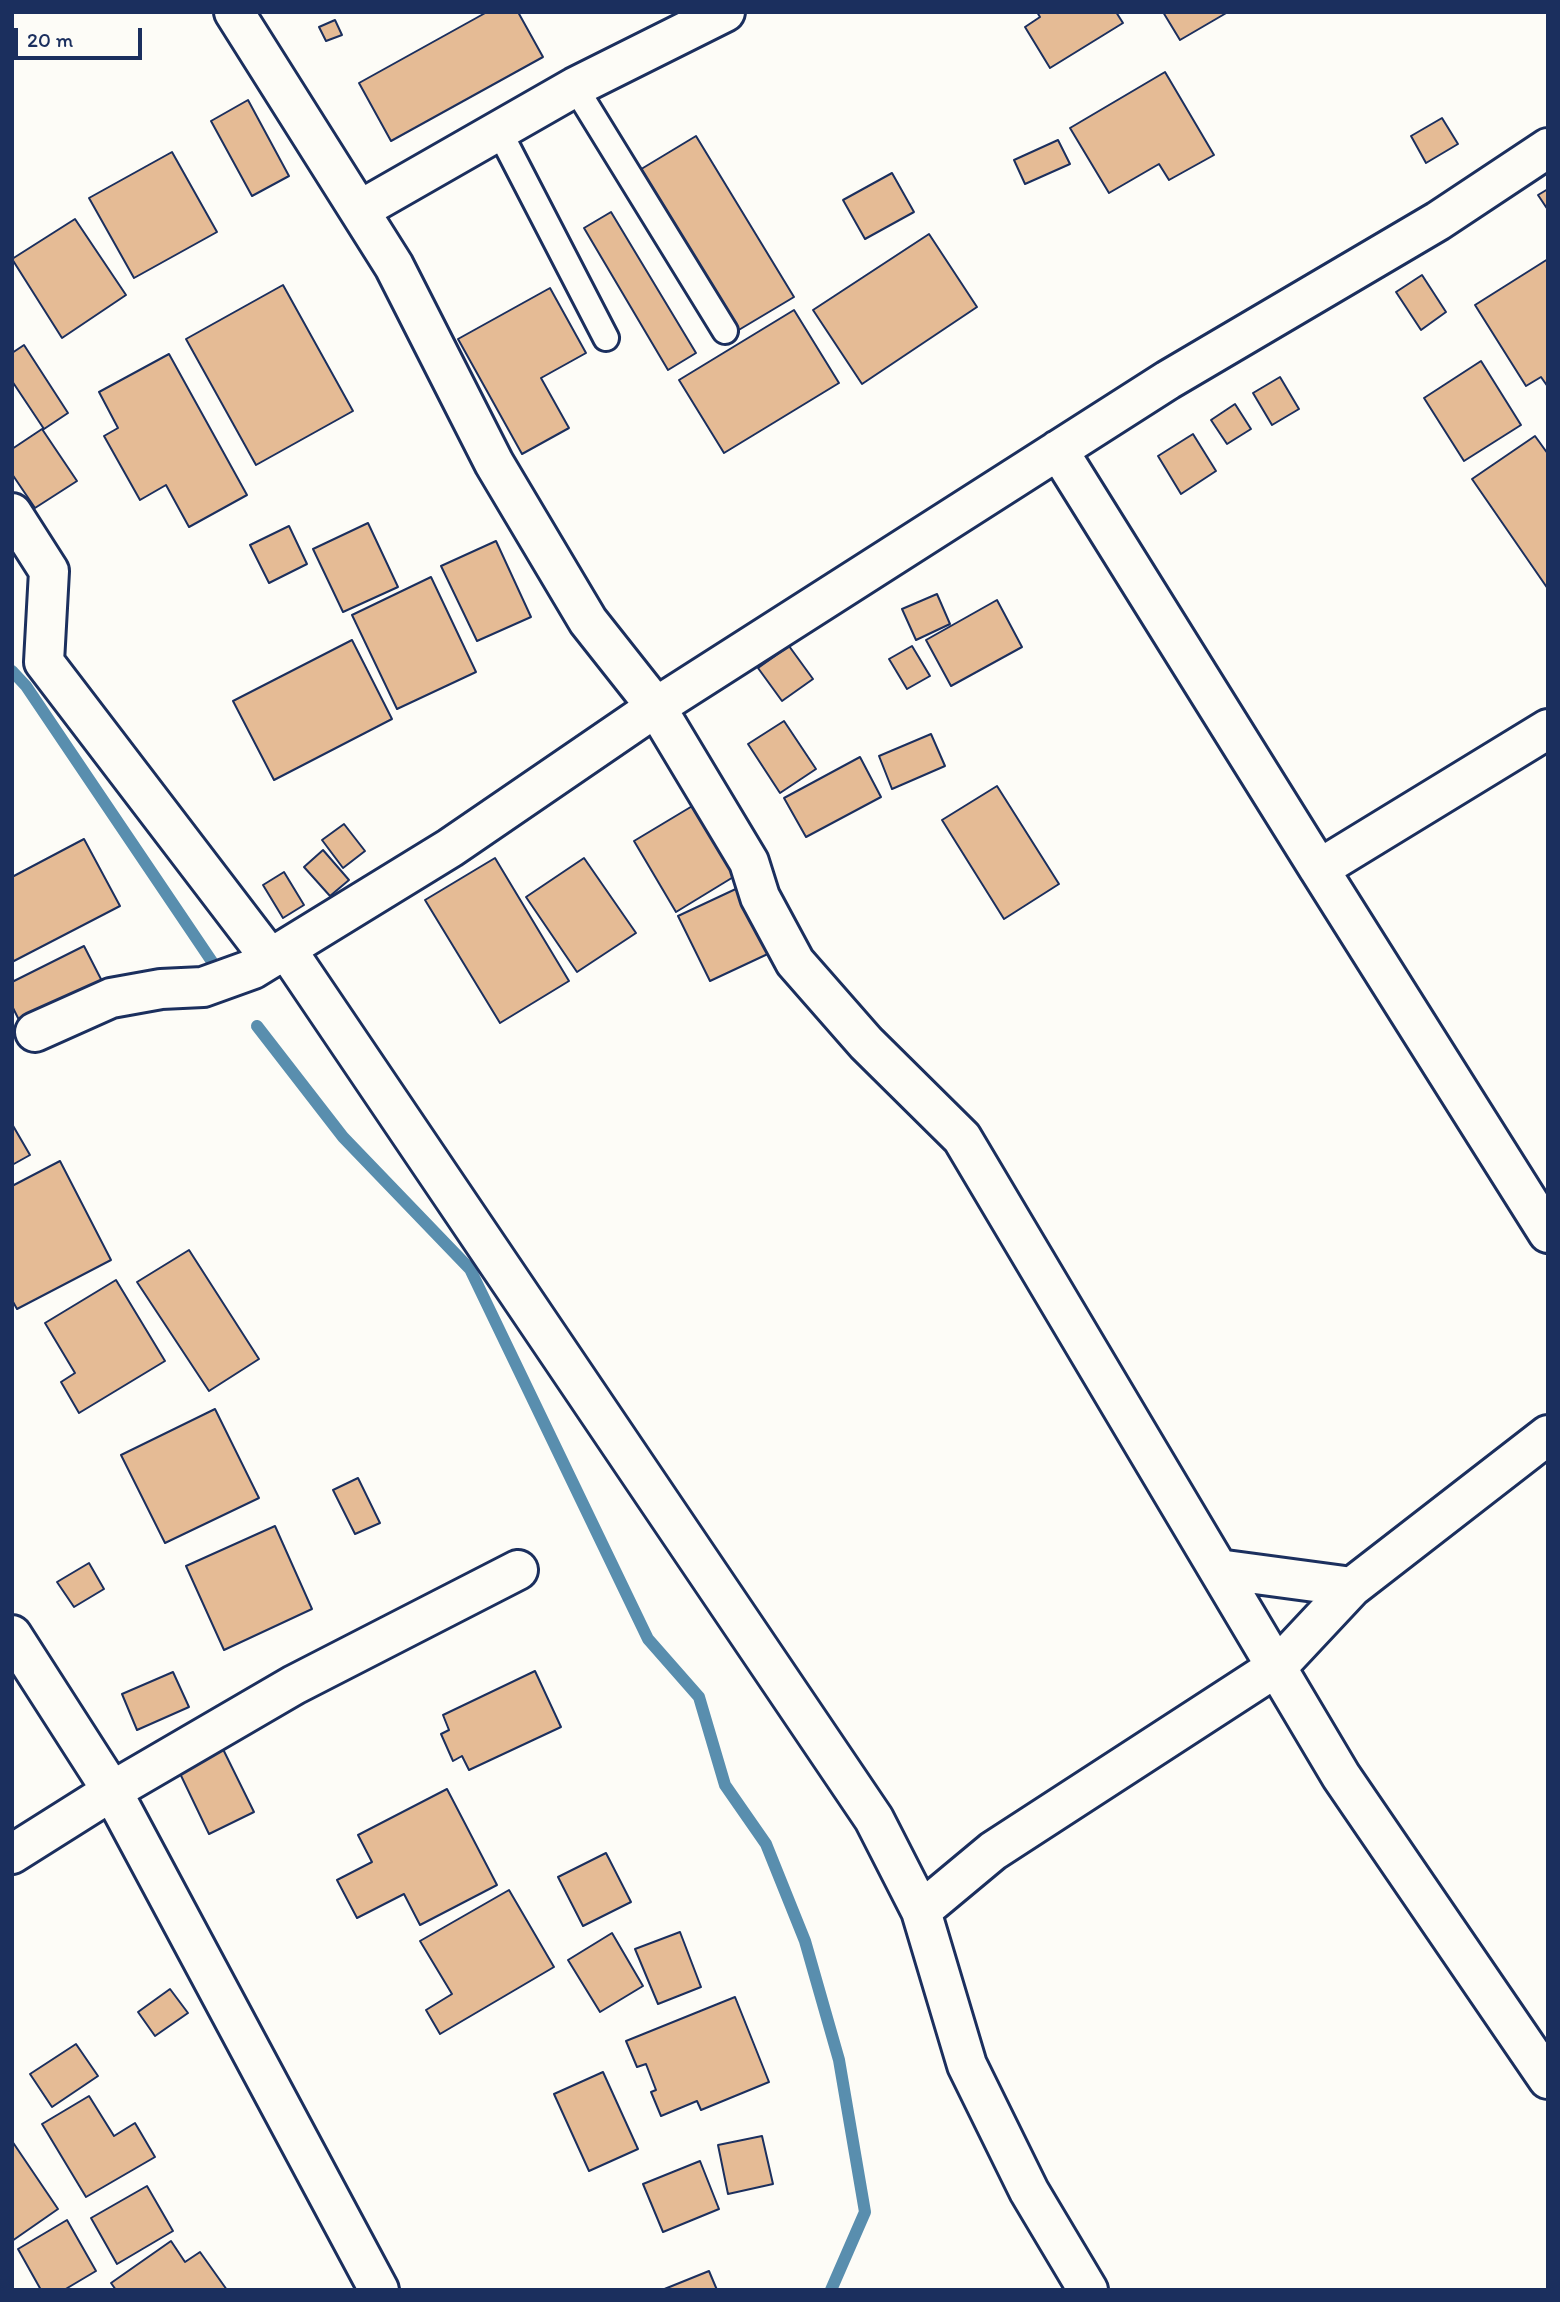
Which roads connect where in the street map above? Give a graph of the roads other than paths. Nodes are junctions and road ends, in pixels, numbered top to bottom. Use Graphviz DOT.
graph roads {
  1 [pos="234,12"];
  2 [pos="725,12"];
  3 [pos="575,87"];
  4 [pos="498,130"];
  5 [pos="1548,148"];
  6 [pos="360,210"];
  7 [pos="725,331"];
  8 [pos="606,338"];
  9 [pos="1058,450"];
  10 [pos="12,513"];
  11 [pos="656,707"];
  12 [pos="1548,729"];
  13 [pos="1318,869"];
  14 [pos="278,954"];
  15 [pos="35,1032"];
  16 [pos="1548,1233"];
  17 [pos="1548,1435"];
  18 [pos="1218,1569"];
  19 [pos="518,1570"];
  20 [pos="1352,1587"];
  21 [pos="12,1635"];
  22 [pos="1278,1666"];
  23 [pos="112,1791"];
  24 [pos="12,1854"];
  25 [pos="921,1911"];
  26 [pos="1548,2079"];
  27 [pos="379,2290"];
  28 [pos="1088,2290"];
  1 -- 6 [label="street"];
  2 -- 3 [label="street"];
  3 -- 4 [label="street"];
  3 -- 7 [label="lane"];
  4 -- 6 [label="street"];
  4 -- 8 [label="lane"];
  5 -- 9 [label="street"];
  6 -- 11 [label="street"];
  9 -- 11 [label="street"];
  9 -- 13 [label="street"];
  10 -- 14 [label="street"];
  11 -- 14 [label="street"];
  11 -- 18 [label="street"];
  12 -- 13 [label="street"];
  13 -- 16 [label="street"];
  14 -- 15 [label="street"];
  14 -- 25 [label="street"];
  17 -- 20 [label="street"];
  18 -- 20 [label="street"];
  18 -- 22 [label="street"];
  19 -- 23 [label="street"];
  20 -- 22 [label="street"];
  21 -- 23 [label="street"];
  22 -- 25 [label="street"];
  22 -- 26 [label="street"];
  23 -- 24 [label="street"];
  23 -- 27 [label="street"];
  25 -- 28 [label="street"];
}
